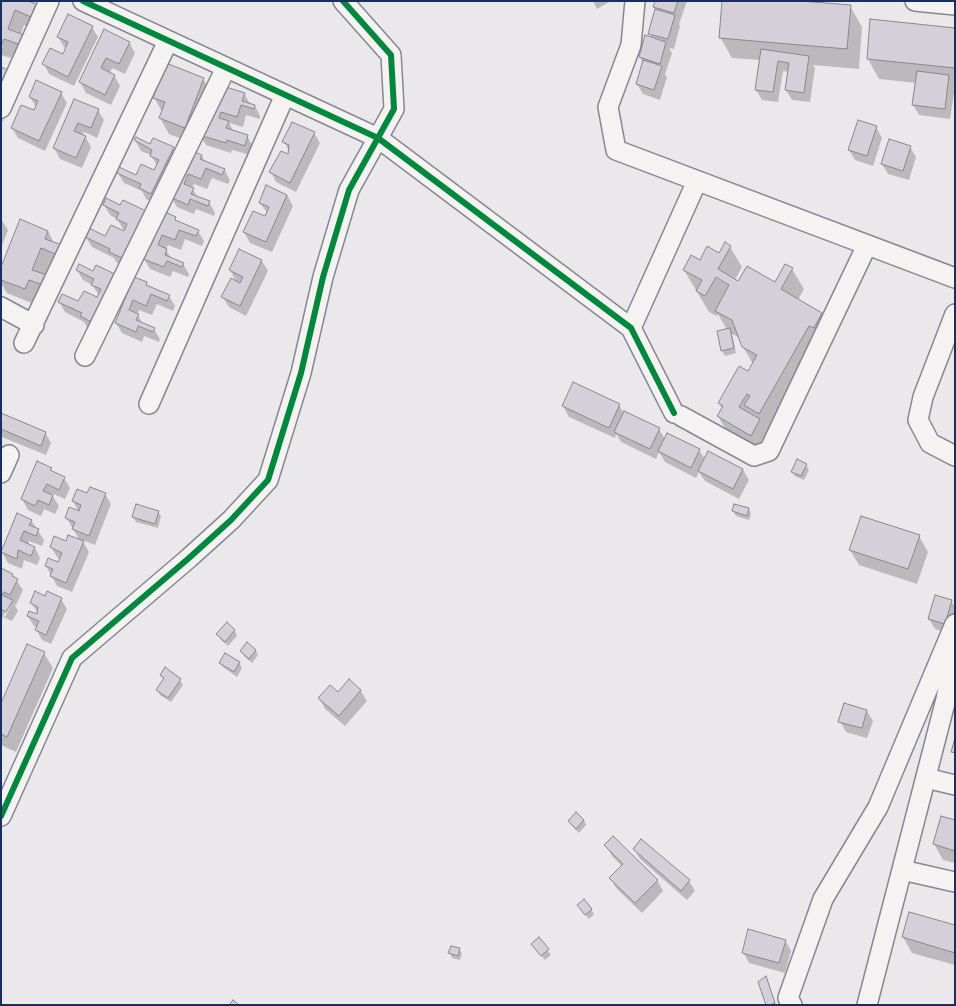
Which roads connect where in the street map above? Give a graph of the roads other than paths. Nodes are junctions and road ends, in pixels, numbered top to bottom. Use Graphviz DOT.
graph roads {
  1 [pos="49,1"];
  2 [pos="83,1"];
  3 [pos="343,1"];
  4 [pos="635,1"];
  5 [pos="915,1"];
  6 [pos="955,5"];
  7 [pos="168,40"];
  8 [pos="226,68"];
  9 [pos="285,95"];
  10 [pos="1,108"];
  11 [pos="378,138"];
  12 [pos="697,181"];
  13 [pos="866,244"];
  14 [pos="955,278"];
  15 [pos="1,307"];
  16 [pos="955,314"];
  17 [pos="34,325"];
  18 [pos="631,328"];
  19 [pos="24,343"];
  20 [pos="86,356"];
  21 [pos="149,404"];
  22 [pos="9,454"];
  23 [pos="955,456"];
  24 [pos="1,473"];
  25 [pos="955,624"];
  26 [pos="955,650"];
  27 [pos="951,700"];
  28 [pos="926,778"];
  29 [pos="7,785"];
  30 [pos="955,785"];
  31 [pos="1,816"];
  32 [pos="902,870"];
  33 [pos="955,882"];
  34 [pos="792,1005"];
  35 [pos="867,1005"];
  1 -- 10 [label="street"];
  2 -- 7 [label="street"];
  3 -- 11 [label="street"];
  4 -- 12 [label="street"];
  5 -- 6 [label="street"];
  7 -- 8 [label="street"];
  7 -- 17 [label="street"];
  8 -- 9 [label="street"];
  8 -- 20 [label="street"];
  9 -- 11 [label="street"];
  9 -- 21 [label="street"];
  11 -- 18 [label="street"];
  11 -- 29 [label="street"];
  12 -- 13 [label="street"];
  12 -- 18 [label="street"];
  13 -- 14 [label="street"];
  13 -- 18 [label="street"];
  15 -- 17 [label="street"];
  16 -- 23 [label="street"];
  17 -- 19 [label="street"];
  22 -- 24 [label="street"];
  25 -- 34 [label="street"];
  26 -- 27 [label="street"];
  27 -- 28 [label="street"];
  28 -- 30 [label="street"];
  28 -- 32 [label="street"];
  29 -- 31 [label="street"];
  32 -- 33 [label="street"];
  32 -- 35 [label="street"];
}
